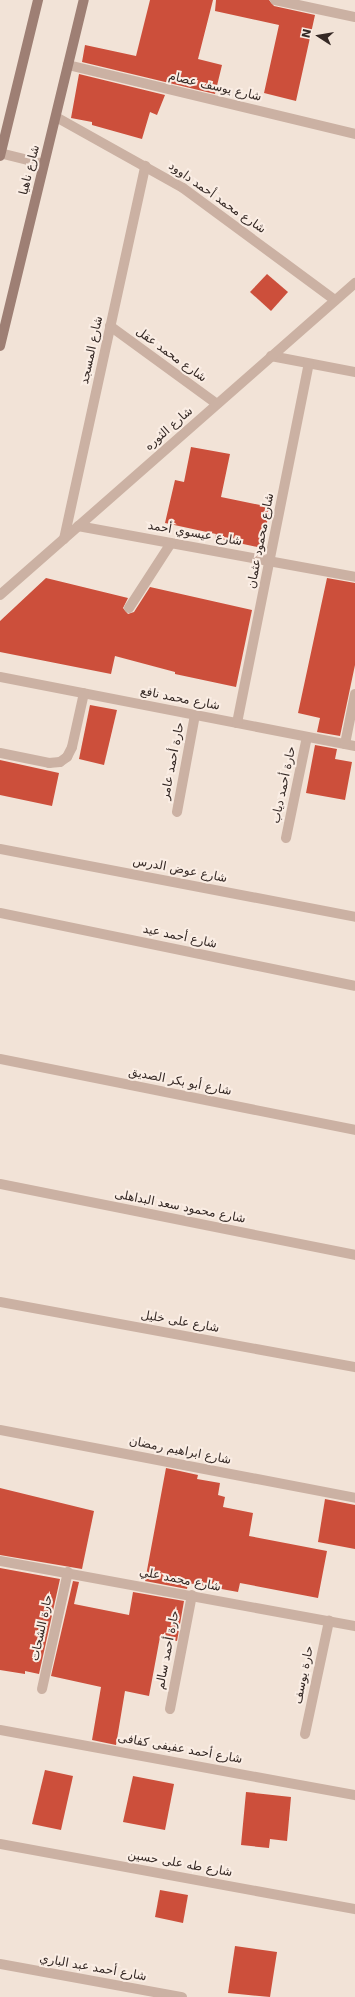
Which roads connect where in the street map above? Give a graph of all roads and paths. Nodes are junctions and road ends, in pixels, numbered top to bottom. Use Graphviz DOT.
graph roads {
  1 [pos="38,0"];
  2 [pos="84,0"];
  3 [pos="275,0"];
  4 [pos="355,17"];
  5 [pos="68,65"];
  6 [pos="56,117"];
  7 [pos="355,134"];
  8 [pos="0,154"];
  9 [pos="44,164"];
  10 [pos="145,166"];
  11 [pos="355,283"];
  12 [pos="335,300"];
  13 [pos="110,326"];
  14 [pos="0,346"];
  15 [pos="271,356"];
  16 [pos="309,364"];
  17 [pos="355,372"];
  18 [pos="217,404"];
  19 [pos="78,526"];
  20 [pos="64,539"];
  21 [pos="171,543"];
  22 [pos="270,561"];
  23 [pos="355,577"];
  24 [pos="0,595"];
  25 [pos="129,608"];
  26 [pos="0,677"];
  27 [pos="84,693"];
  28 [pos="355,694"];
  29 [pos="195,715"];
  30 [pos="237,723"];
  31 [pos="307,737"];
  32 [pos="345,744"];
  33 [pos="355,746"];
  34 [pos="0,753"];
  35 [pos="176,812"];
  36 [pos="286,838"];
  37 [pos="0,849"];
  38 [pos="0,913"];
  39 [pos="355,917"];
  40 [pos="355,986"];
  41 [pos="0,1059"];
  42 [pos="355,1130"];
  43 [pos="0,1184"];
  44 [pos="355,1255"];
  45 [pos="0,1302"];
  46 [pos="355,1367"];
  47 [pos="0,1430"];
  48 [pos="355,1498"];
  49 [pos="0,1561"];
  50 [pos="68,1572"];
  51 [pos="192,1595"];
  52 [pos="329,1621"];
  53 [pos="355,1626"];
  54 [pos="42,1689"];
  55 [pos="170,1709"];
  56 [pos="0,1730"];
  57 [pos="305,1734"];
  58 [pos="355,1794"];
  59 [pos="0,1844"];
  60 [pos="355,1909"];
  61 [pos="0,1964"];
  62 [pos="182,1997"];
  1 -- 8 [label="main road"];
  2 -- 5 [label="main road, شارع ناهيا"];
  3 -- 4 [label="street"];
  5 -- 6 [label="main road, شارع ناهيا"];
  5 -- 7 [label="street, شارع يوسف عصام"];
  6 -- 9 [label="main road, شارع ناهيا"];
  6 -- 10 [label="street, شارع محمد أحمد داوود"];
  8 -- 9 [label="street"];
  9 -- 14 [label="main road, شارع ناهيا"];
  10 -- 12 [label="street, شارع محمد أحمد داوود"];
  10 -- 13 [label="street, شارع المسجد"];
  11 -- 12 [label="street, شارع الثوره"];
  12 -- 15 [label="street, شارع الثوره"];
  13 -- 18 [label="street, شارع محمد عقل"];
  13 -- 20 [label="street, شارع المسجد"];
  15 -- 16 [label="street"];
  15 -- 18 [label="street, شارع الثوره"];
  16 -- 17 [label="street"];
  16 -- 22 [label="street, شارع محمود عثمان"];
  18 -- 19 [label="street, شارع الثوره"];
  19 -- 20 [label="street, شارع الثوره"];
  19 -- 21 [label="street, شارع عيسوي أحمد"];
  20 -- 24 [label="street, شارع الثوره"];
  21 -- 22 [label="street, شارع عيسوي أحمد"];
  21 -- 25 [label="street"];
  22 -- 23 [label="street, شارع عيسوي أحمد"];
  22 -- 30 [label="street, شارع محمود عثمان"];
  26 -- 27 [label="street, شارع محمد نافع"];
  27 -- 29 [label="street, شارع محمد نافع"];
  27 -- 34 [label="street"];
  28 -- 32 [label="street"];
  29 -- 30 [label="street, شارع محمد نافع"];
  29 -- 35 [label="street, حارة أحمد عامر"];
  30 -- 31 [label="street, شارع محمد نافع"];
  31 -- 32 [label="street, شارع محمد نافع"];
  31 -- 36 [label="street, حارة أحمد دياب"];
  32 -- 33 [label="street, شارع محمد نافع"];
  37 -- 39 [label="street, شارع عوض الدرس"];
  38 -- 40 [label="street, شارع أحمد عيد"];
  41 -- 42 [label="street, شارع أبو بكر الصديق"];
  43 -- 44 [label="street, شارع محمود سعد البداهلى"];
  45 -- 46 [label="street, شارع على خليل"];
  47 -- 48 [label="street, شارع ابراهيم رمضان"];
  49 -- 50 [label="street, شارع محمد علي"];
  50 -- 51 [label="street, شارع محمد علي"];
  50 -- 54 [label="street, حارة الشحات"];
  51 -- 52 [label="street, شارع محمد علي"];
  51 -- 55 [label="street, حارة أحمد سالم"];
  52 -- 53 [label="street, شارع محمد علي"];
  52 -- 57 [label="street, حارة يوسف"];
  56 -- 58 [label="street, شارع أحمد عفيفى كفافى"];
  59 -- 60 [label="street, شارع طه على حسين"];
  61 -- 62 [label="street, شارع أحمد عبد الباري"];
}
